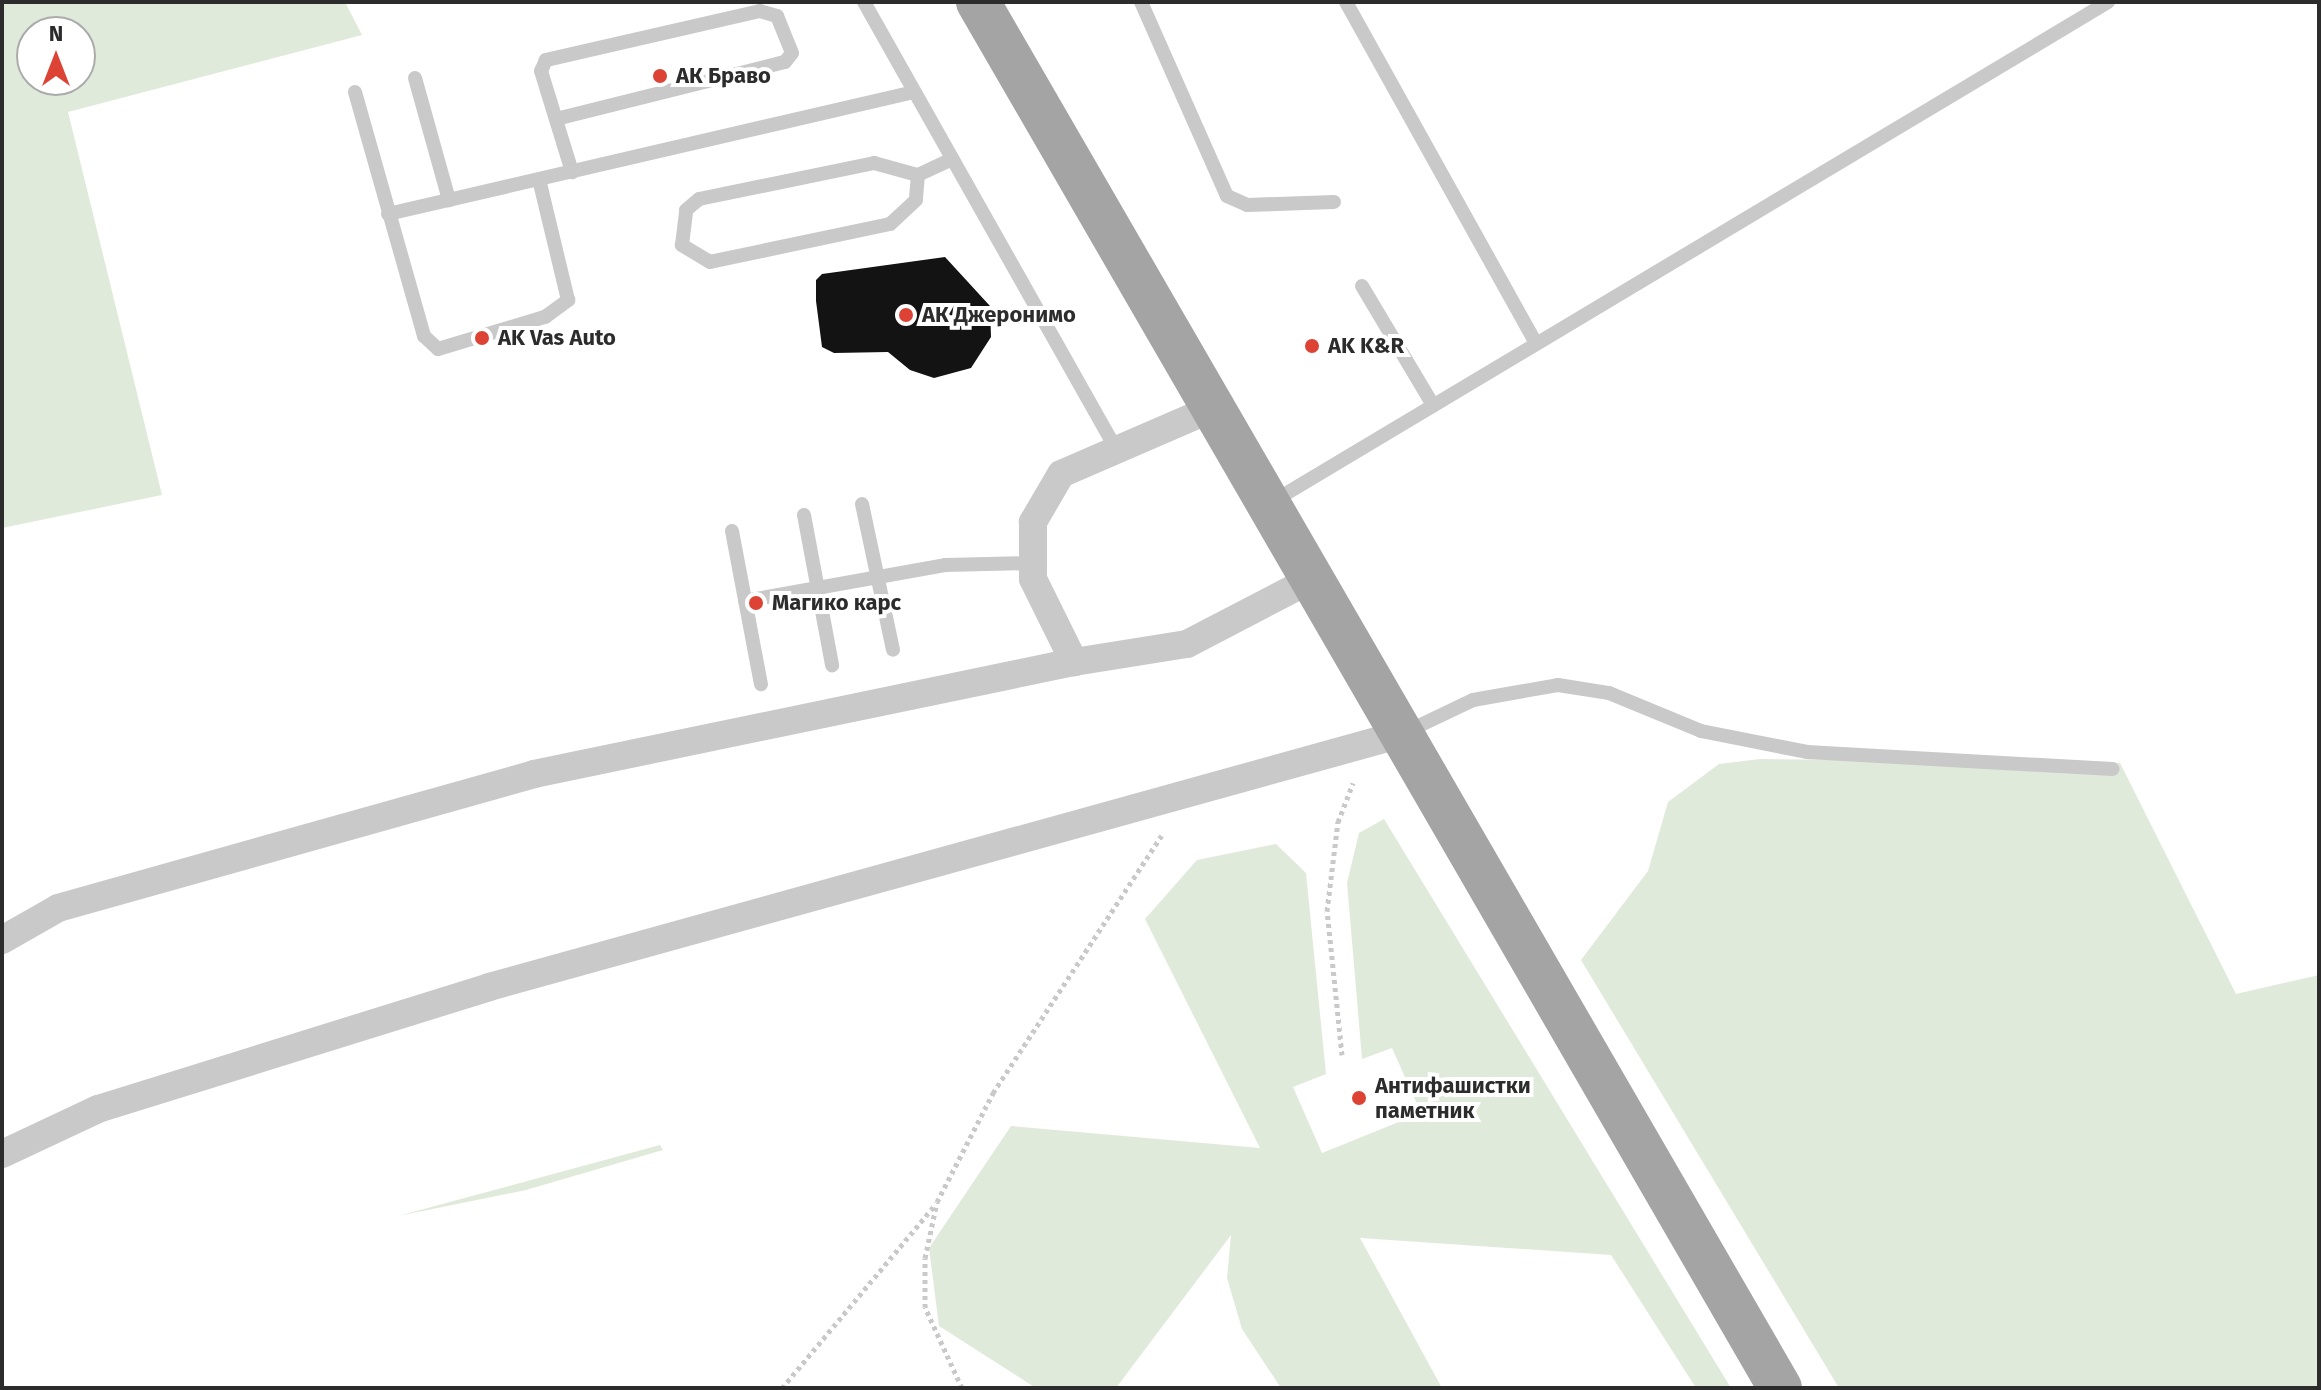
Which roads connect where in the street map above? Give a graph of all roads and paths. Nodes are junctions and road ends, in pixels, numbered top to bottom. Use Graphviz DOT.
graph roads {
  1 [pos="864,2"];
  2 [pos="978,2"];
  3 [pos="1141,2"];
  4 [pos="1346,2"];
  5 [pos="2108,2"];
  6 [pos="415,78"];
  7 [pos="355,92"];
  8 [pos="914,92"];
  9 [pos="556,119"];
  10 [pos="952,159"];
  11 [pos="572,172"];
  12 [pos="918,175"];
  13 [pos="539,179"];
  14 [pos="449,200"];
  15 [pos="1334,202"];
  16 [pos="388,214"];
  17 [pos="1362,286"];
  18 [pos="1536,343"];
  19 [pos="1433,405"];
  20 [pos="1211,409"];
  21 [pos="1115,447"];
  22 [pos="862,504"];
  23 [pos="1268,504"];
  24 [pos="804,515"];
  25 [pos="732,531"];
  26 [pos="1033,563"];
  27 [pos="878,577"];
  28 [pos="1308,581"];
  29 [pos="818,588"];
  30 [pos="745,601"];
  31 [pos="893,650"];
  32 [pos="1074,662"];
  33 [pos="832,665"];
  34 [pos="761,684"];
  35 [pos="1402,734"];
  36 [pos="2113,769"];
  37 [pos="1190,795"];
  38 [pos="2,940"];
  39 [pos="1342,1055"];
  40 [pos="2,1154"];
  41 [pos="937,1202"];
  42 [pos="782,1388"];
  43 [pos="962,1388"];
  44 [pos="1780,1388"];
  1 -- 8 [label="lane"];
  2 -- 20 [label="main road"];
  3 -- 15 [label="lane"];
  4 -- 18 [label="lane"];
  5 -- 18 [label="lane"];
  6 -- 14 [label="lane"];
  7 -- 16 [label="lane"];
  8 -- 10 [label="lane"];
  8 -- 11 [label="lane"];
  9 -- 9 [label="lane"];
  9 -- 11 [label="lane"];
  10 -- 12 [label="lane"];
  10 -- 21 [label="lane"];
  11 -- 13 [label="lane"];
  12 -- 12 [label="lane"];
  13 -- 14 [label="lane"];
  13 -- 16 [label="lane"];
  14 -- 16 [label="lane"];
  17 -- 19 [label="lane"];
  18 -- 19 [label="lane"];
  19 -- 23 [label="lane"];
  20 -- 21 [label="street"];
  20 -- 23 [label="main road"];
  21 -- 26 [label="street"];
  22 -- 27 [label="lane"];
  23 -- 28 [label="main road"];
  24 -- 29 [label="lane"];
  25 -- 30 [label="lane"];
  26 -- 27 [label="lane"];
  26 -- 32 [label="street"];
  27 -- 29 [label="lane"];
  27 -- 31 [label="lane"];
  28 -- 32 [label="street"];
  28 -- 35 [label="main road"];
  29 -- 30 [label="lane"];
  29 -- 33 [label="lane"];
  30 -- 34 [label="lane"];
  32 -- 38 [label="street"];
  35 -- 36 [label="lane"];
  35 -- 37 [label="street"];
  35 -- 39 [label="path"];
  35 -- 44 [label="main road"];
  37 -- 40 [label="street"];
  37 -- 41 [label="path"];
  41 -- 42 [label="path"];
  41 -- 43 [label="path"];
}
